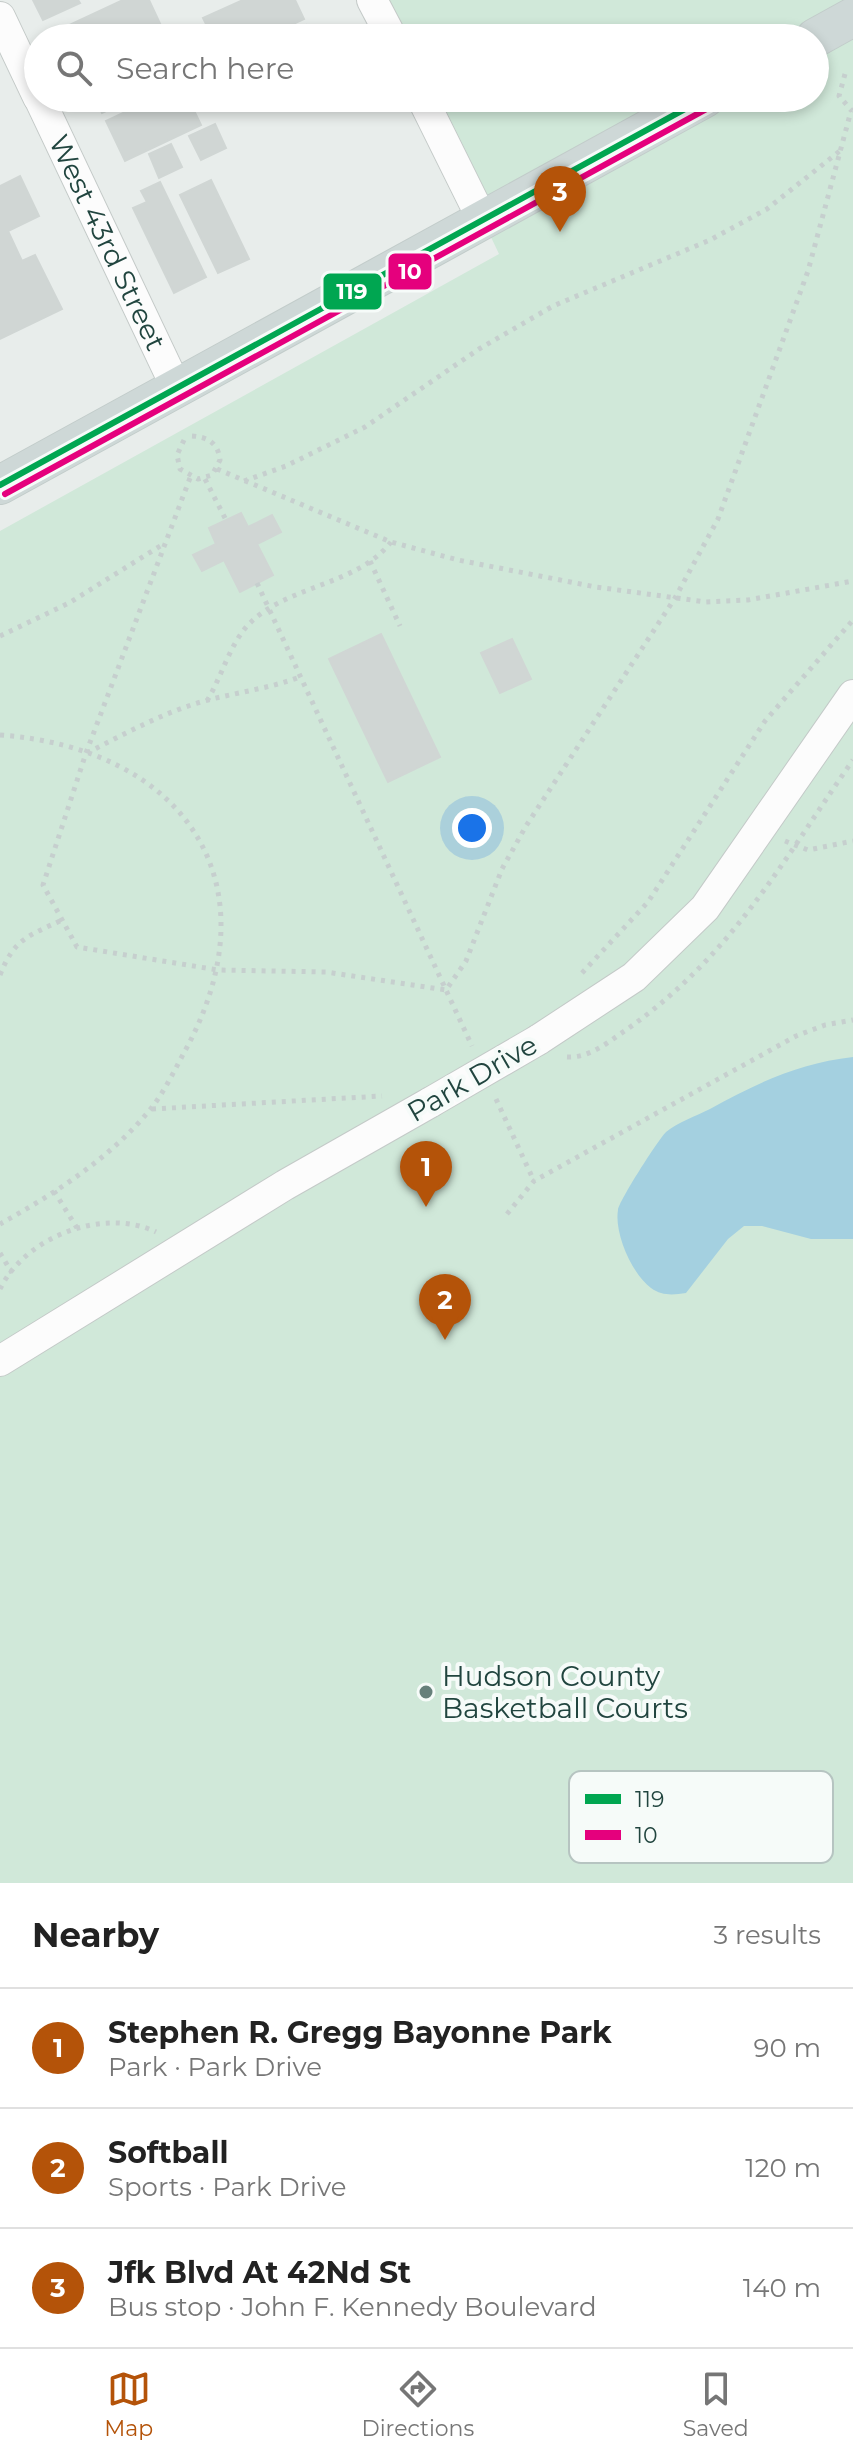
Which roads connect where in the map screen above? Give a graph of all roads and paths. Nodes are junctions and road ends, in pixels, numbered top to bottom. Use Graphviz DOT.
graph roads {
  1 [pos="372,0"];
  2 [pos="0,17"];
  3 [pos="853,17"];
  4 [pos="385,24"];
  5 [pos="829,30"];
  6 [pos="24,68"];
  7 [pos="845,74"];
  8 [pos="852,111"];
  9 [pos="45,112"];
  10 [pos="429,112"];
  11 [pos="679,112"];
  12 [pos="841,150"];
  13 [pos="482,219"];
  14 [pos="176,387"];
  15 [pos="192,436"];
  16 [pos="184,440"];
  17 [pos="217,469"];
  18 [pos="190,478"];
  19 [pos="205,479"];
  20 [pos="244,481"];
  21 [pos="0,485"];
  22 [pos="226,520"];
  23 [pos="391,542"];
  24 [pos="166,543"];
  25 [pos="370,561"];
  26 [pos="853,581"];
  27 [pos="257,583"];
  28 [pos="675,598"];
  29 [pos="269,609"];
  30 [pos="853,620"];
  31 [pos="400,626"];
  32 [pos="0,636"];
  33 [pos="300,677"];
  34 [pos="853,695"];
  35 [pos="207,701"];
  36 [pos="0,735"];
  37 [pos="86,753"];
  38 [pos="763,826"];
  39 [pos="853,841"];
  40 [pos="62,920"];
  41 [pos="218,970"];
  42 [pos="0,975"];
  43 [pos="576,978"];
  44 [pos="446,990"];
  45 [pos="853,1020"];
  46 [pos="477,1058"];
  47 [pos="490,1086"];
  48 [pos="151,1109"];
  49 [pos="419,1109"];
  50 [pos="534,1181"];
  51 [pos="54,1191"];
  52 [pos="507,1214"];
  53 [pos="0,1224"];
  54 [pos="77,1228"];
  55 [pos="178,1250"];
  56 [pos="0,1253"];
  57 [pos="12,1273"];
  58 [pos="0,1289"];
  59 [pos="0,1361"];
  1 -- 4 [label="street"];
  2 -- 6 [label="street, West 43rd Street"];
  3 -- 5 [label="main road"];
  7 -- 8 [label="path"];
  8 -- 12 [label="path"];
  9 -- 14 [label="street, West 43rd Street"];
  10 -- 13 [label="street"];
  11 -- 13 [label="main road"];
  12 -- 20 [label="path"];
  12 -- 28 [label="path"];
  13 -- 14 [label="main road"];
  14 -- 21 [label="main road"];
  15 -- 17 [label="path"];
  16 -- 18 [label="path"];
  17 -- 19 [label="path"];
  17 -- 20 [label="path"];
  18 -- 19 [label="path"];
  18 -- 24 [label="path"];
  19 -- 22 [label="path"];
  20 -- 23 [label="path"];
  23 -- 25 [label="path"];
  23 -- 28 [label="path"];
  24 -- 32 [label="path"];
  24 -- 37 [label="path"];
  25 -- 29 [label="path"];
  25 -- 31 [label="path"];
  26 -- 28 [label="path"];
  27 -- 29 [label="path"];
  28 -- 44 [label="path"];
  29 -- 33 [label="path"];
  29 -- 35 [label="path"];
  30 -- 43 [label="path"];
  33 -- 35 [label="path"];
  33 -- 44 [label="path"];
  34 -- 38 [label="street, Park Drive"];
  35 -- 37 [label="path"];
  36 -- 37 [label="path"];
  37 -- 40 [label="path"];
  37 -- 41 [label="path"];
  38 -- 39 [label="path"];
  38 -- 49 [label="street, Park Drive, bridge"];
  40 -- 41 [label="path"];
  40 -- 42 [label="path"];
  41 -- 44 [label="path"];
  41 -- 48 [label="path"];
  44 -- 46 [label="path"];
  45 -- 50 [label="path"];
  47 -- 50 [label="path"];
  48 -- 49 [label="path"];
  48 -- 51 [label="path"];
  49 -- 55 [label="street, Park Drive"];
  50 -- 52 [label="path"];
  51 -- 53 [label="path"];
  51 -- 54 [label="path"];
  54 -- 55 [label="path"];
  54 -- 57 [label="path"];
  55 -- 59 [label="street, Park Drive"];
  56 -- 57 [label="path"];
  57 -- 58 [label="path"];
}
